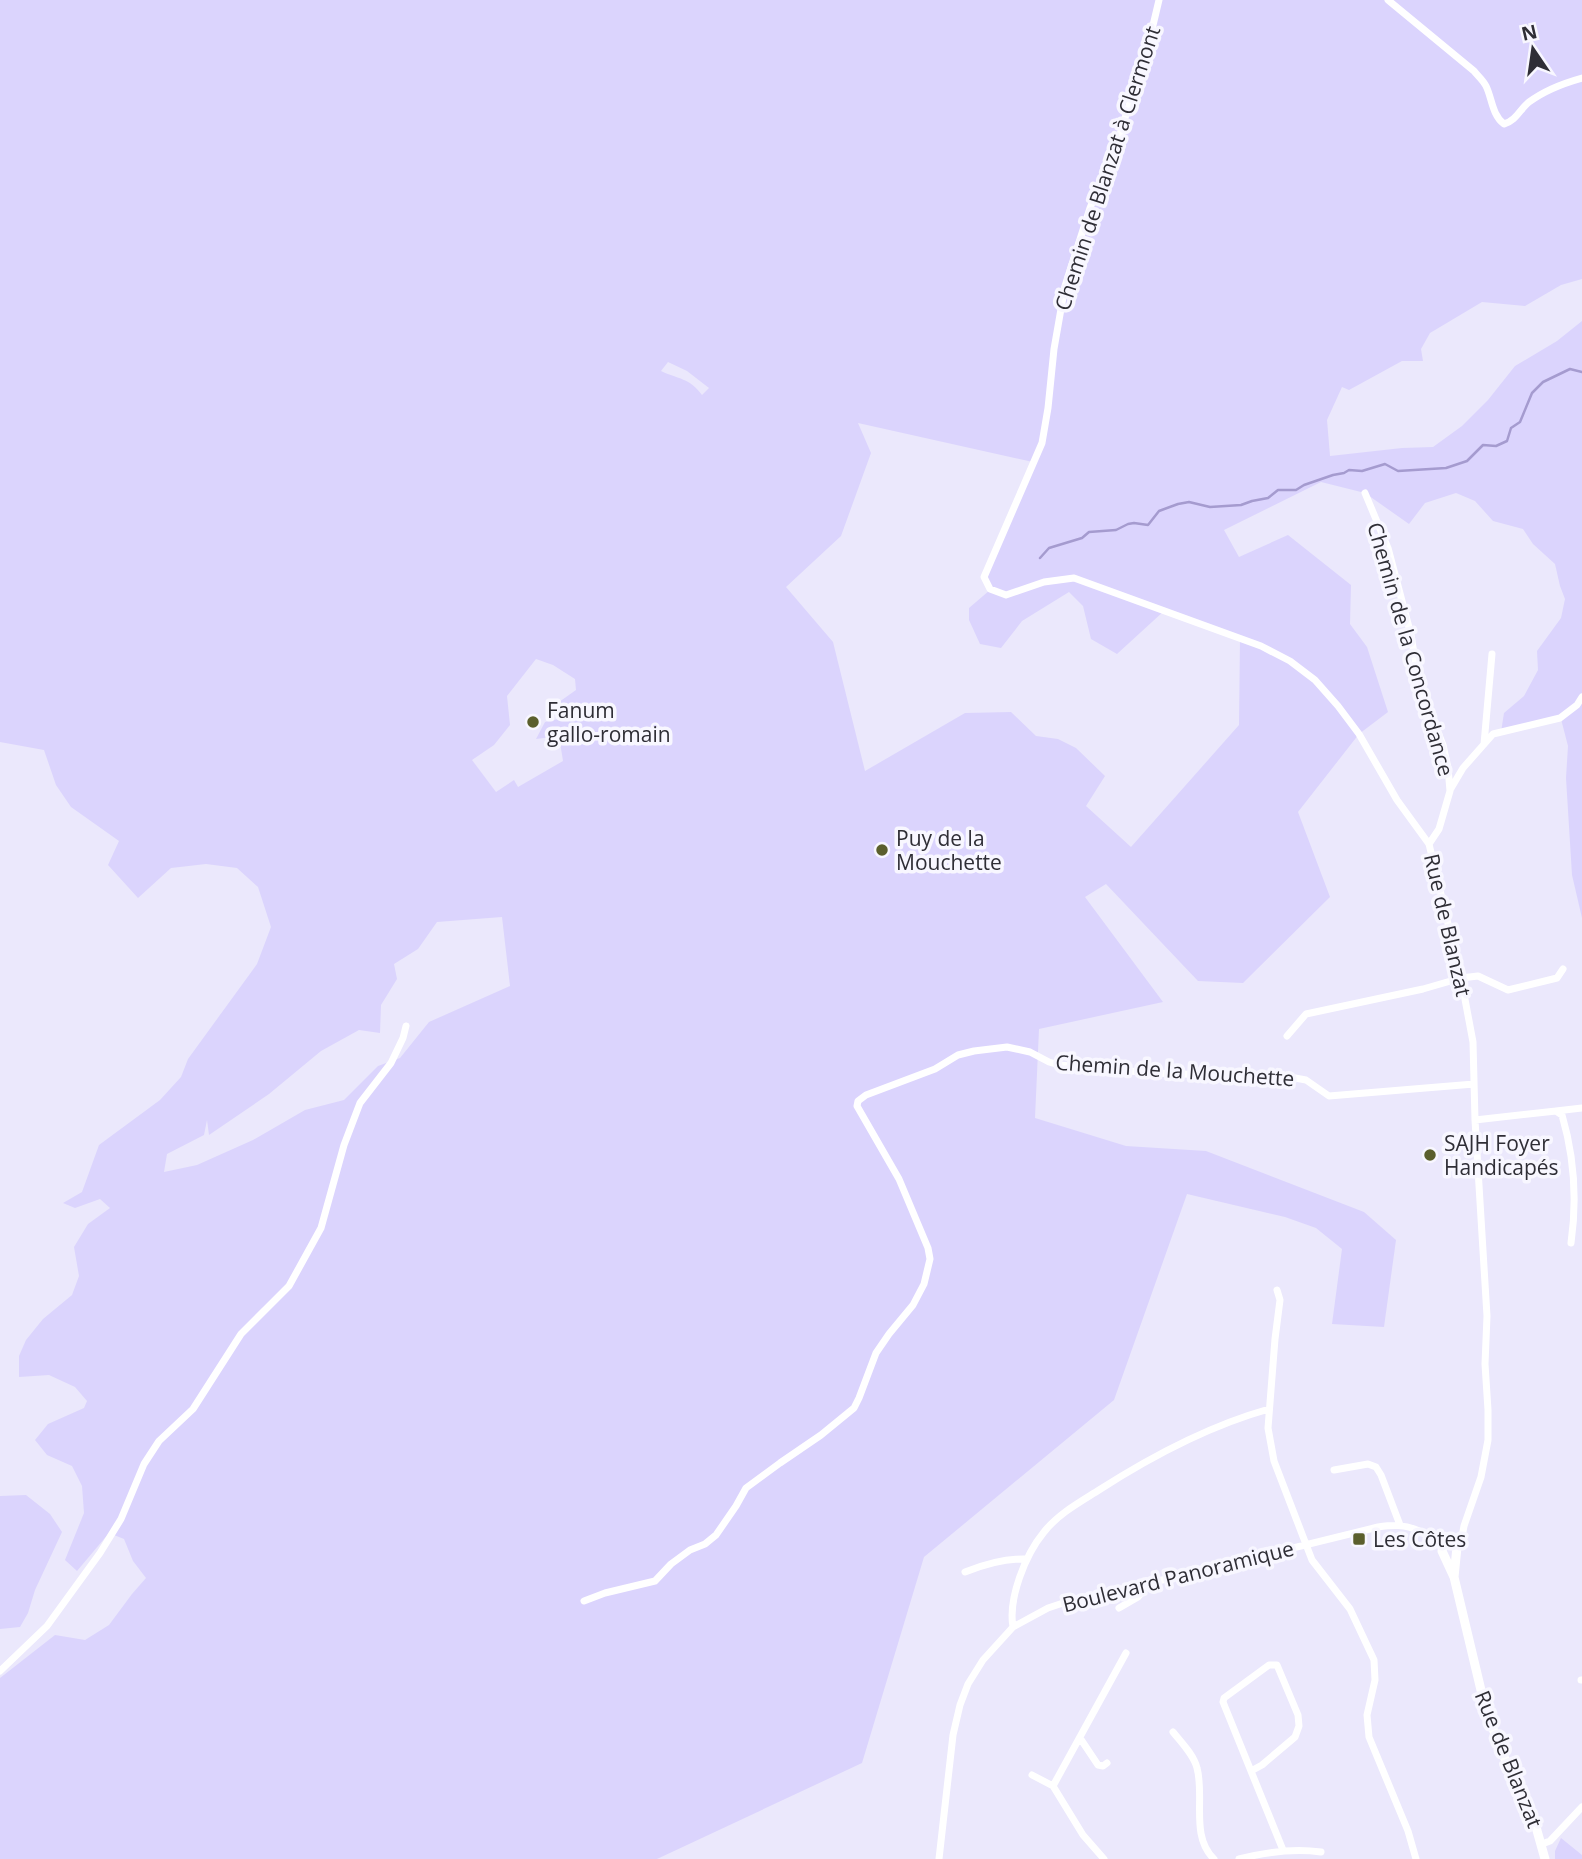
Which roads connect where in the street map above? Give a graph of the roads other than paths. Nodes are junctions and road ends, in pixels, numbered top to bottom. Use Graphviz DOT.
graph roads {
  1 [pos="1159,0"];
  2 [pos="1388,0"];
  3 [pos="1582,78"];
  4 [pos="1365,494"];
  5 [pos="1016,592"];
  6 [pos="1492,654"];
  7 [pos="1582,697"];
  8 [pos="1484,744"];
  9 [pos="1450,791"];
  10 [pos="1429,844"];
  11 [pos="1563,970"];
  12 [pos="1461,978"];
  13 [pos="406,1026"];
  14 [pos="1287,1037"];
  15 [pos="1474,1084"];
  16 [pos="1582,1108"];
  17 [pos="1556,1111"];
  18 [pos="1475,1120"];
  19 [pos="1571,1243"];
  20 [pos="1277,1290"];
  21 [pos="1269,1409"];
  22 [pos="1334,1471"];
  23 [pos="1401,1525"];
  24 [pos="1428,1537"];
  25 [pos="1306,1546"];
  26 [pos="1452,1546"];
  27 [pos="1444,1554"];
  28 [pos="1027,1559"];
  29 [pos="965,1572"];
  30 [pos="1454,1577"];
  31 [pos="1150,1583"];
  32 [pos="584,1601"];
  33 [pos="1119,1608"];
  34 [pos="1013,1627"];
  35 [pos="1126,1653"];
  36 [pos="0,1671"];
  37 [pos="1173,1731"];
  38 [pos="1080,1738"];
  39 [pos="1107,1763"];
  40 [pos="1251,1771"];
  41 [pos="1032,1775"];
  42 [pos="1053,1786"];
  43 [pos="1581,1811"];
  44 [pos="1542,1844"];
  45 [pos="1283,1850"];
  46 [pos="1321,1852"];
  47 [pos="939,1859"];
  48 [pos="1104,1859"];
  49 [pos="1214,1859"];
  50 [pos="1238,1859"];
  51 [pos="1416,1859"];
  52 [pos="1545,1859"];
  1 -- 5 [label="street, Chemin de Blanzat à Clermont"];
  2 -- 3 [label="street"];
  4 -- 9 [label="street, Chemin de la Concordance"];
  5 -- 10 [label="street, Rue de Blanzat"];
  6 -- 8 [label="street"];
  7 -- 8 [label="street"];
  8 -- 9 [label="street"];
  9 -- 10 [label="street, Chemin de la Concordance"];
  10 -- 12 [label="street, Rue de Blanzat"];
  11 -- 12 [label="street"];
  12 -- 14 [label="street"];
  12 -- 15 [label="street, Rue de Blanzat"];
  13 -- 36 [label="street"];
  15 -- 18 [label="street, Rue de Blanzat"];
  15 -- 32 [label="street, Chemin de la Mouchette"];
  16 -- 17 [label="street"];
  17 -- 18 [label="street"];
  17 -- 19 [label="street"];
  18 -- 26 [label="street, Rue de Blanzat"];
  20 -- 21 [label="street"];
  21 -- 25 [label="street"];
  21 -- 28 [label="street"];
  22 -- 23 [label="street"];
  23 -- 24 [label="street"];
  23 -- 25 [label="street, Boulevard Panoramique"];
  24 -- 26 [label="street"];
  24 -- 27 [label="street"];
  25 -- 31 [label="street, Boulevard Panoramique"];
  25 -- 51 [label="street"];
  26 -- 27 [label="street"];
  26 -- 30 [label="street, Rue de Blanzat"];
  27 -- 30 [label="street, Rue de Blanzat"];
  28 -- 29 [label="street"];
  28 -- 34 [label="street"];
  30 -- 44 [label="street, Rue de Blanzat"];
  31 -- 33 [label="street"];
  31 -- 34 [label="street, Boulevard Panoramique"];
  34 -- 47 [label="street, Boulevard Panoramique"];
  35 -- 38 [label="street"];
  37 -- 49 [label="street"];
  38 -- 39 [label="street"];
  38 -- 42 [label="street"];
  40 -- 40 [label="street"];
  40 -- 45 [label="street"];
  41 -- 42 [label="street"];
  42 -- 48 [label="street"];
  43 -- 44 [label="street"];
  44 -- 52 [label="street, Rue de Blanzat"];
  45 -- 46 [label="street"];
  45 -- 50 [label="street"];
}
